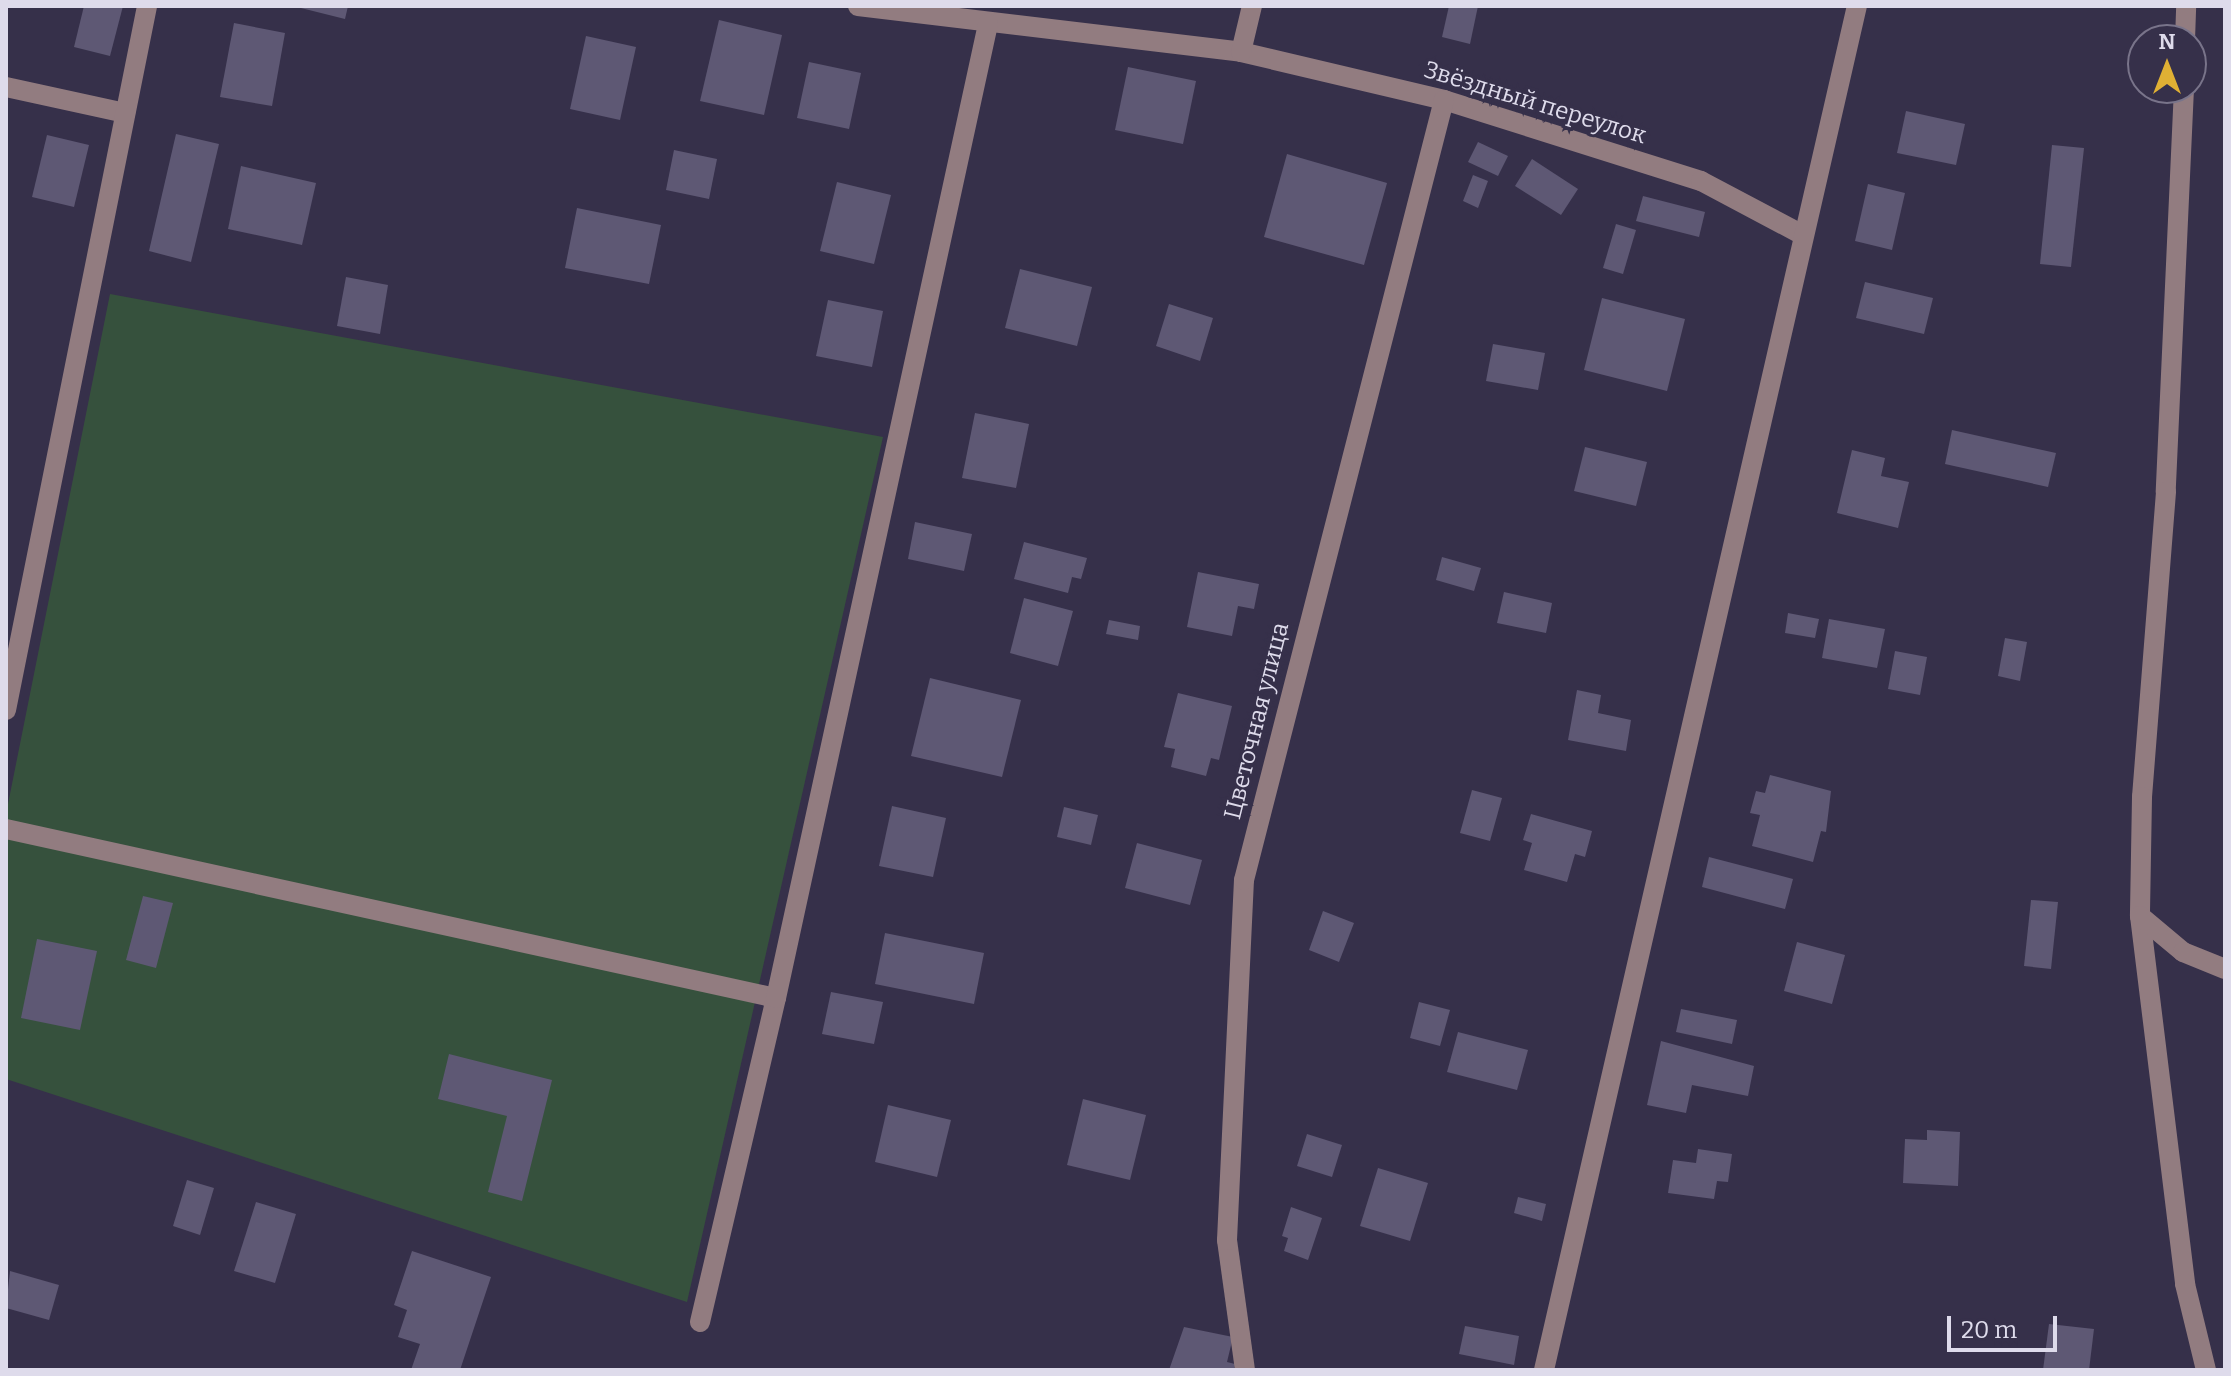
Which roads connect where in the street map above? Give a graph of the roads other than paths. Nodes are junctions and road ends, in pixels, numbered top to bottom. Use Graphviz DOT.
graph roads {
  1 [pos="147,6"];
  2 [pos="858,6"];
  3 [pos="1252,6"];
  4 [pos="1857,6"];
  5 [pos="988,24"];
  6 [pos="1241,52"];
  7 [pos="6,87"];
  8 [pos="1444,100"];
  9 [pos="2183,104"];
  10 [pos="125,113"];
  11 [pos="1803,235"];
  12 [pos="9,678"];
  13 [pos="6,710"];
  14 [pos="6,829"];
  15 [pos="2140,916"];
  16 [pos="2225,969"];
  17 [pos="776,998"];
  18 [pos="700,1322"];
  19 [pos="1245,1370"];
  20 [pos="1544,1370"];
  21 [pos="2206,1370"];
  1 -- 10 [label="street"];
  2 -- 5 [label="street, Звёздный переулок"];
  3 -- 6 [label="street"];
  4 -- 11 [label="street"];
  5 -- 6 [label="street, Звёздный переулок"];
  5 -- 17 [label="street"];
  6 -- 8 [label="street, Звёздный переулок"];
  7 -- 10 [label="street"];
  8 -- 11 [label="street, Звёздный переулок"];
  8 -- 19 [label="street, Цветочная улица"];
  9 -- 15 [label="street"];
  10 -- 12 [label="street"];
  11 -- 20 [label="street"];
  12 -- 13 [label="street"];
  14 -- 17 [label="street"];
  15 -- 16 [label="street"];
  15 -- 21 [label="street"];
  17 -- 18 [label="street"];
}
